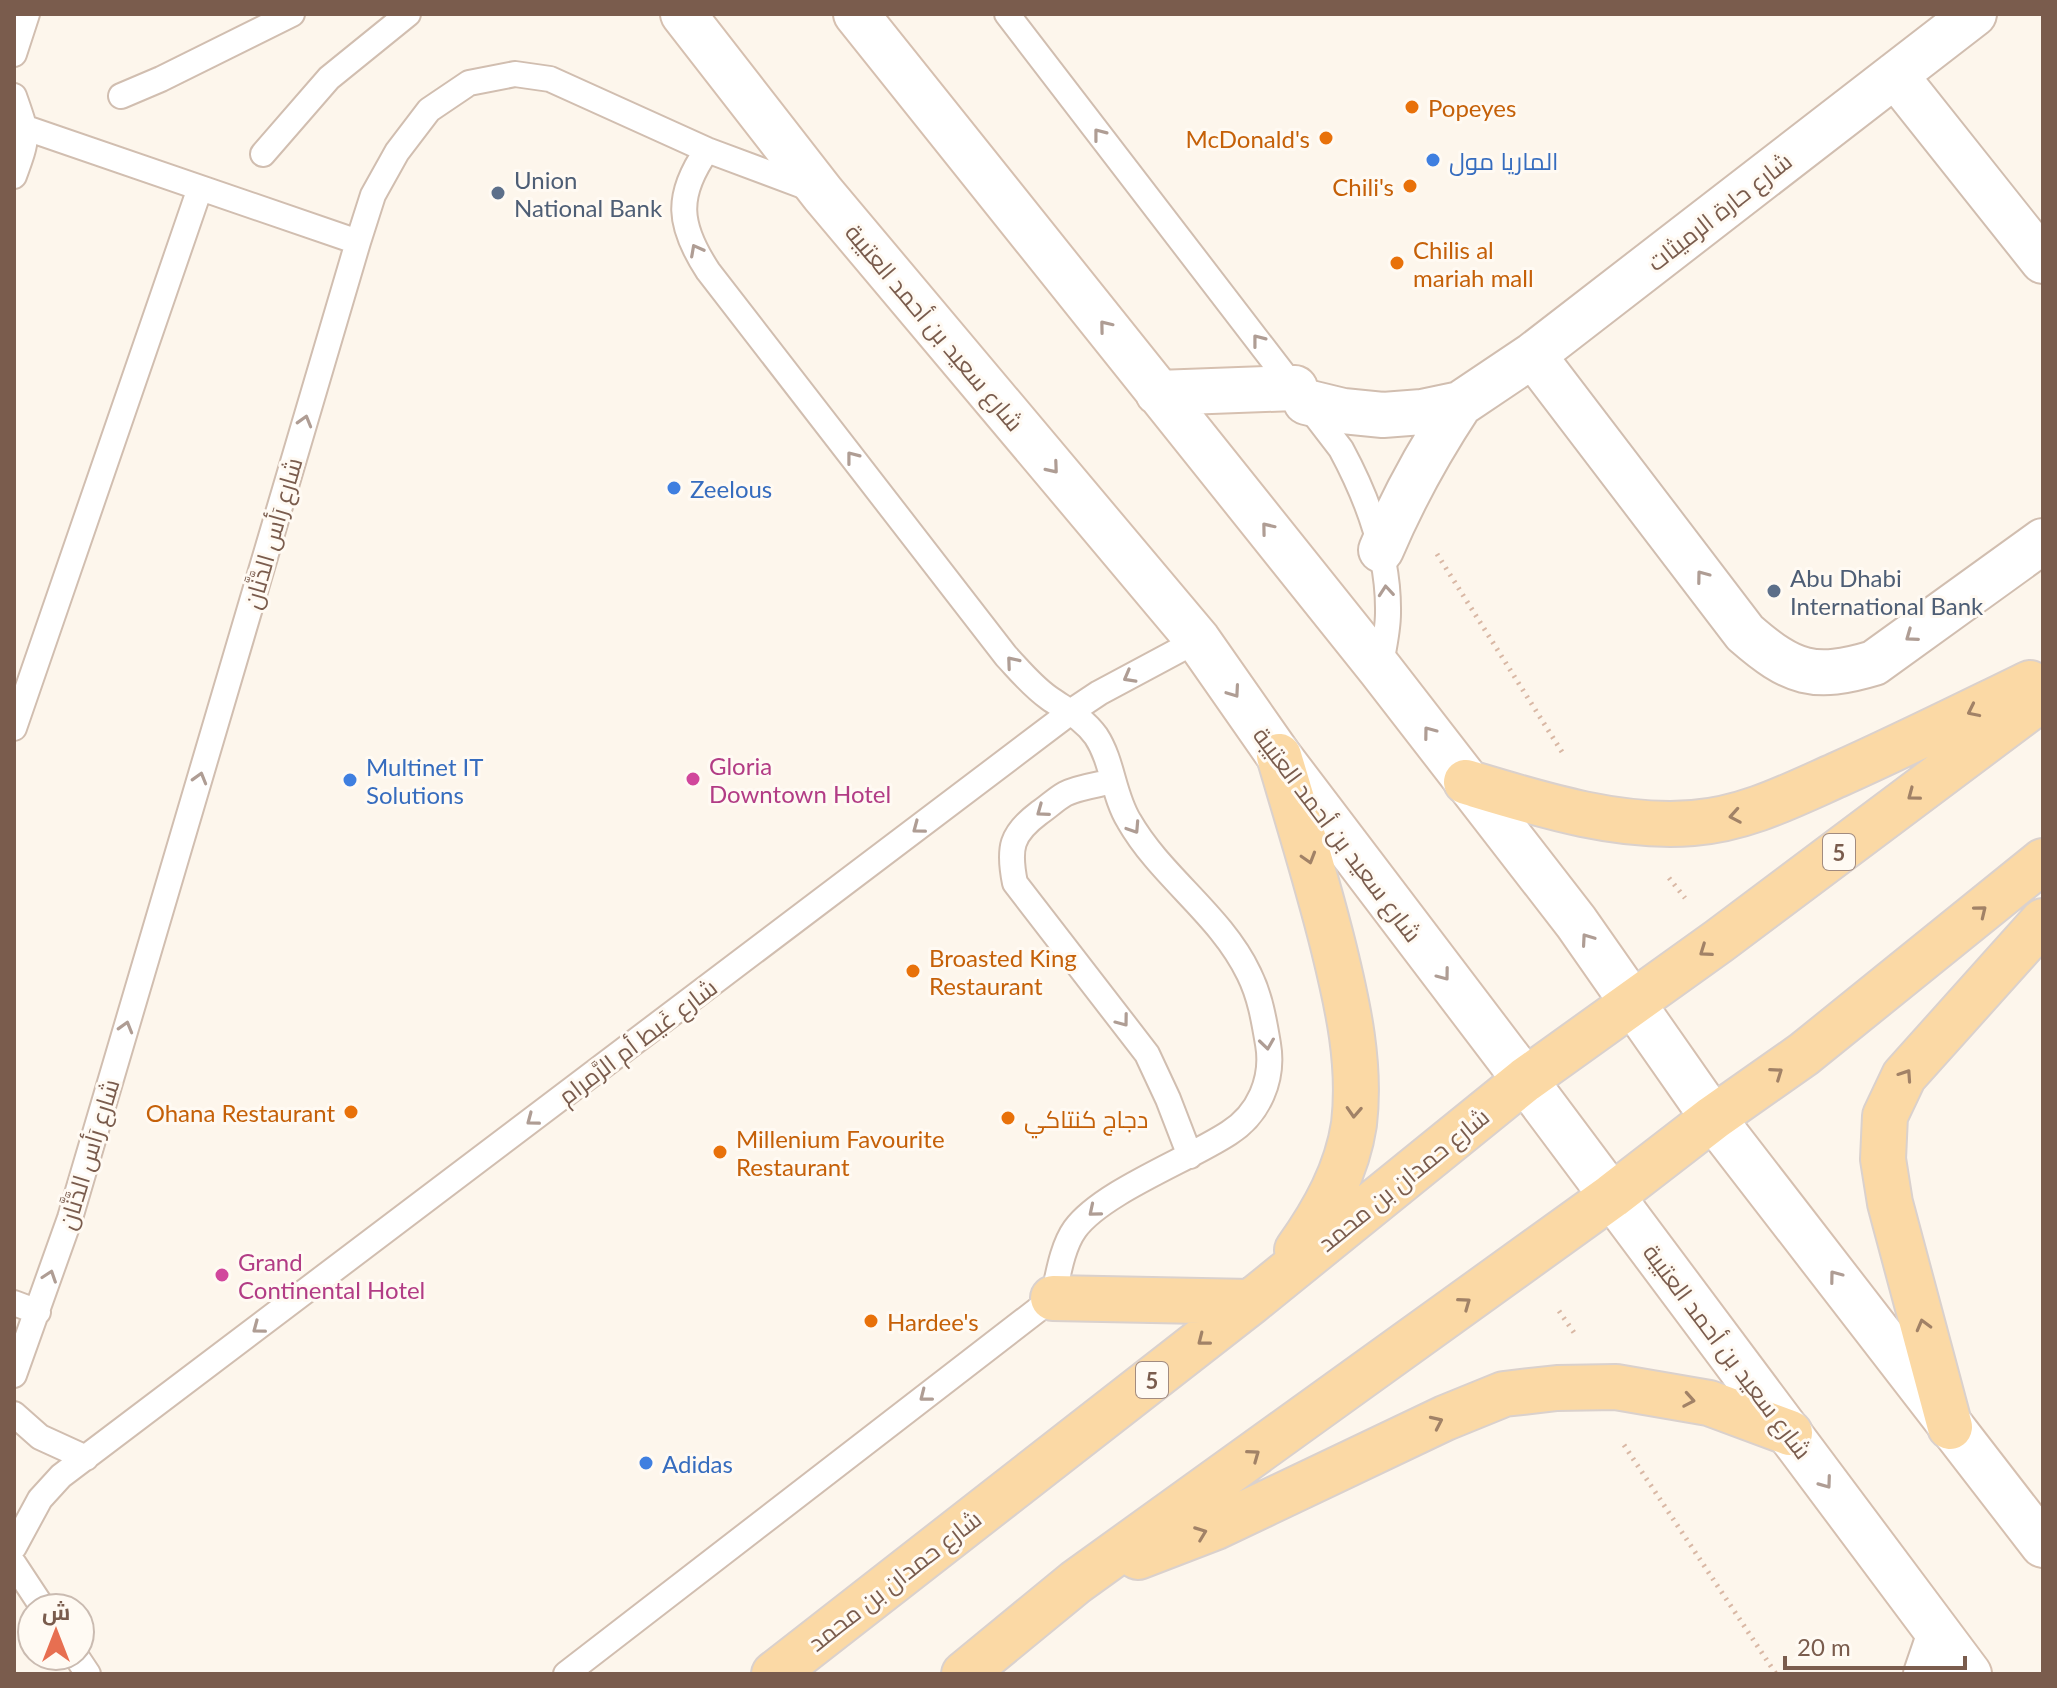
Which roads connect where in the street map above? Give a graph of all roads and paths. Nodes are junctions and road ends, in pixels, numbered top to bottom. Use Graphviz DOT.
graph roads {
  1 [pos="27,14"];
  2 [pos="292,14"];
  3 [pos="408,14"];
  4 [pos="683,14"];
  5 [pos="856,14"];
  6 [pos="1007,14"];
  7 [pos="1954,19"];
  8 [pos="14,54"];
  9 [pos="1895,75"];
  10 [pos="14,96"];
  11 [pos="121,96"];
  12 [pos="26,128"];
  13 [pos="707,150"];
  14 [pos="263,154"];
  15 [pos="14,176"];
  16 [pos="200,188"];
  17 [pos="823,194"];
  18 [pos="358,242"];
  19 [pos="2043,261"];
  20 [pos="1533,355"];
  21 [pos="1158,393"];
  22 [pos="1300,395"];
  23 [pos="1460,404"];
  24 [pos="1403,499"];
  25 [pos="2043,541"];
  26 [pos="1381,550"];
  27 [pos="1198,640"];
  28 [pos="1380,669"];
  29 [pos="2043,677"];
  30 [pos="2043,698"];
  31 [pos="1072,711"];
  32 [pos="14,728"];
  33 [pos="1563,755"];
  34 [pos="1279,756"];
  35 [pos="1113,781"];
  36 [pos="1466,782"];
  37 [pos="2043,861"];
  38 [pos="2043,921"];
  39 [pos="1632,1002"];
  40 [pos="1525,1080"];
  41 [pos="1713,1118"];
  42 [pos="1190,1156"];
  43 [pos="1612,1196"];
  44 [pos="1261,1294"];
  45 [pos="1053,1298"];
  46 [pos="14,1303"];
  47 [pos="38,1312"];
  48 [pos="14,1375"];
  49 [pos="14,1414"];
  50 [pos="1950,1427"];
  51 [pos="1790,1433"];
  52 [pos="1617,1434"];
  53 [pos="86,1458"];
  54 [pos="2043,1545"];
  55 [pos="14,1547"];
  56 [pos="14,1564"];
  57 [pos="1076,1582"];
  58 [pos="32,1592"];
  59 [pos="1933,1655"];
  60 [pos="566,1674"];
  61 [pos="774,1674"];
  62 [pos="964,1674"];
  63 [pos="1776,1674"];
  64 [pos="1969,1674"];
  1 -- 8 [label="lane"];
  2 -- 11 [label="lane"];
  3 -- 14 [label="lane"];
  4 -- 17 [label="main road, شارع سعيد بن أحمد العتيبة"];
  21 -- 5 [label="main road, one-way"];
  22 -- 6 [label="lane, one-way"];
  7 -- 9 [label="main road, شارع حارة الرميثات"];
  9 -- 19 [label="main road"];
  9 -- 20 [label="main road, شارع حارة الرميثات"];
  10 -- 12 [label="lane"];
  12 -- 15 [label="lane"];
  12 -- 16 [label="lane"];
  13 -- 17 [label="lane, شارع رَأس الدَّنَّان"];
  13 -- 18 [label="lane, شارع رَأس الدَّنَّان"];
  31 -- 13 [label="lane, one-way"];
  16 -- 18 [label="lane"];
  16 -- 32 [label="lane"];
  17 -- 27 [label="main road, شارع سعيد بن أحمد العتيبة, one-way"];
  47 -- 18 [label="lane, شارع رَأس الدَّنَّان, one-way"];
  20 -- 23 [label="main road, شارع حارة الرميثات"];
  25 -- 20 [label="main road, one-way"];
  21 -- 22 [label="main road, شارع حارة الرميثات"];
  28 -- 21 [label="main road, one-way"];
  22 -- 23 [label="main road, شارع حارة الرميثات"];
  22 -- 26 [label="lane"];
  23 -- 24 [label="main road, شارع حارة الرميثات"];
  24 -- 26 [label="main road, شارع حارة الرميثات"];
  24 -- 33 [label="path"];
  28 -- 26 [label="lane, one-way"];
  27 -- 31 [label="lane, شارع غَيط أم الرَّمرام, one-way"];
  27 -- 34 [label="main road, شارع سعيد بن أحمد العتيبة, one-way"];
  36 -- 28 [label="main road, one-way"];
  29 -- 36 [label="main road, one-way"];
  30 -- 39 [label="main road, شارع حمدان بن محمد / 5, one-way"];
  31 -- 35 [label="lane"];
  31 -- 53 [label="lane, شارع غَيط أم الرَّمرام, one-way"];
  34 -- 40 [label="main road, شارع سعيد بن أحمد العتيبة, one-way"];
  34 -- 44 [label="main road, one-way"];
  35 -- 42 [label="lane, one-way"];
  35 -- 42 [label="lane, one-way"];
  39 -- 36 [label="main road, one-way"];
  41 -- 37 [label="main road, one-way"];
  50 -- 38 [label="main road, one-way"];
  39 -- 40 [label="main road, شارع حمدان بن محمد / 5"];
  39 -- 41 [label="main road"];
  40 -- 43 [label="main road, شارع سعيد بن أحمد العتيبة"];
  40 -- 44 [label="main road, شارع حمدان بن محمد / 5"];
  41 -- 43 [label="main road"];
  50 -- 41 [label="main road, one-way"];
  42 -- 45 [label="lane, one-way"];
  43 -- 51 [label="main road, شارع سعيد بن أحمد العتيبة"];
  57 -- 43 [label="main road, one-way"];
  44 -- 45 [label="main road"];
  44 -- 61 [label="main road, شارع حمدان بن محمد / 5, one-way"];
  45 -- 60 [label="lane, one-way"];
  46 -- 47 [label="lane"];
  47 -- 48 [label="lane, شارع رَأس الدَّنَّان"];
  49 -- 53 [label="lane"];
  50 -- 54 [label="main road"];
  57 -- 51 [label="main road, one-way"];
  51 -- 59 [label="main road, شارع سعيد بن أحمد العتيبة, one-way"];
  52 -- 63 [label="path"];
  53 -- 55 [label="lane, شارع غَيط أم الرَّمرام"];
  56 -- 58 [label="lane"];
  57 -- 62 [label="main road"];
  59 -- 64 [label="main road, شارع سعيد بن أحمد العتيبة"];
}
